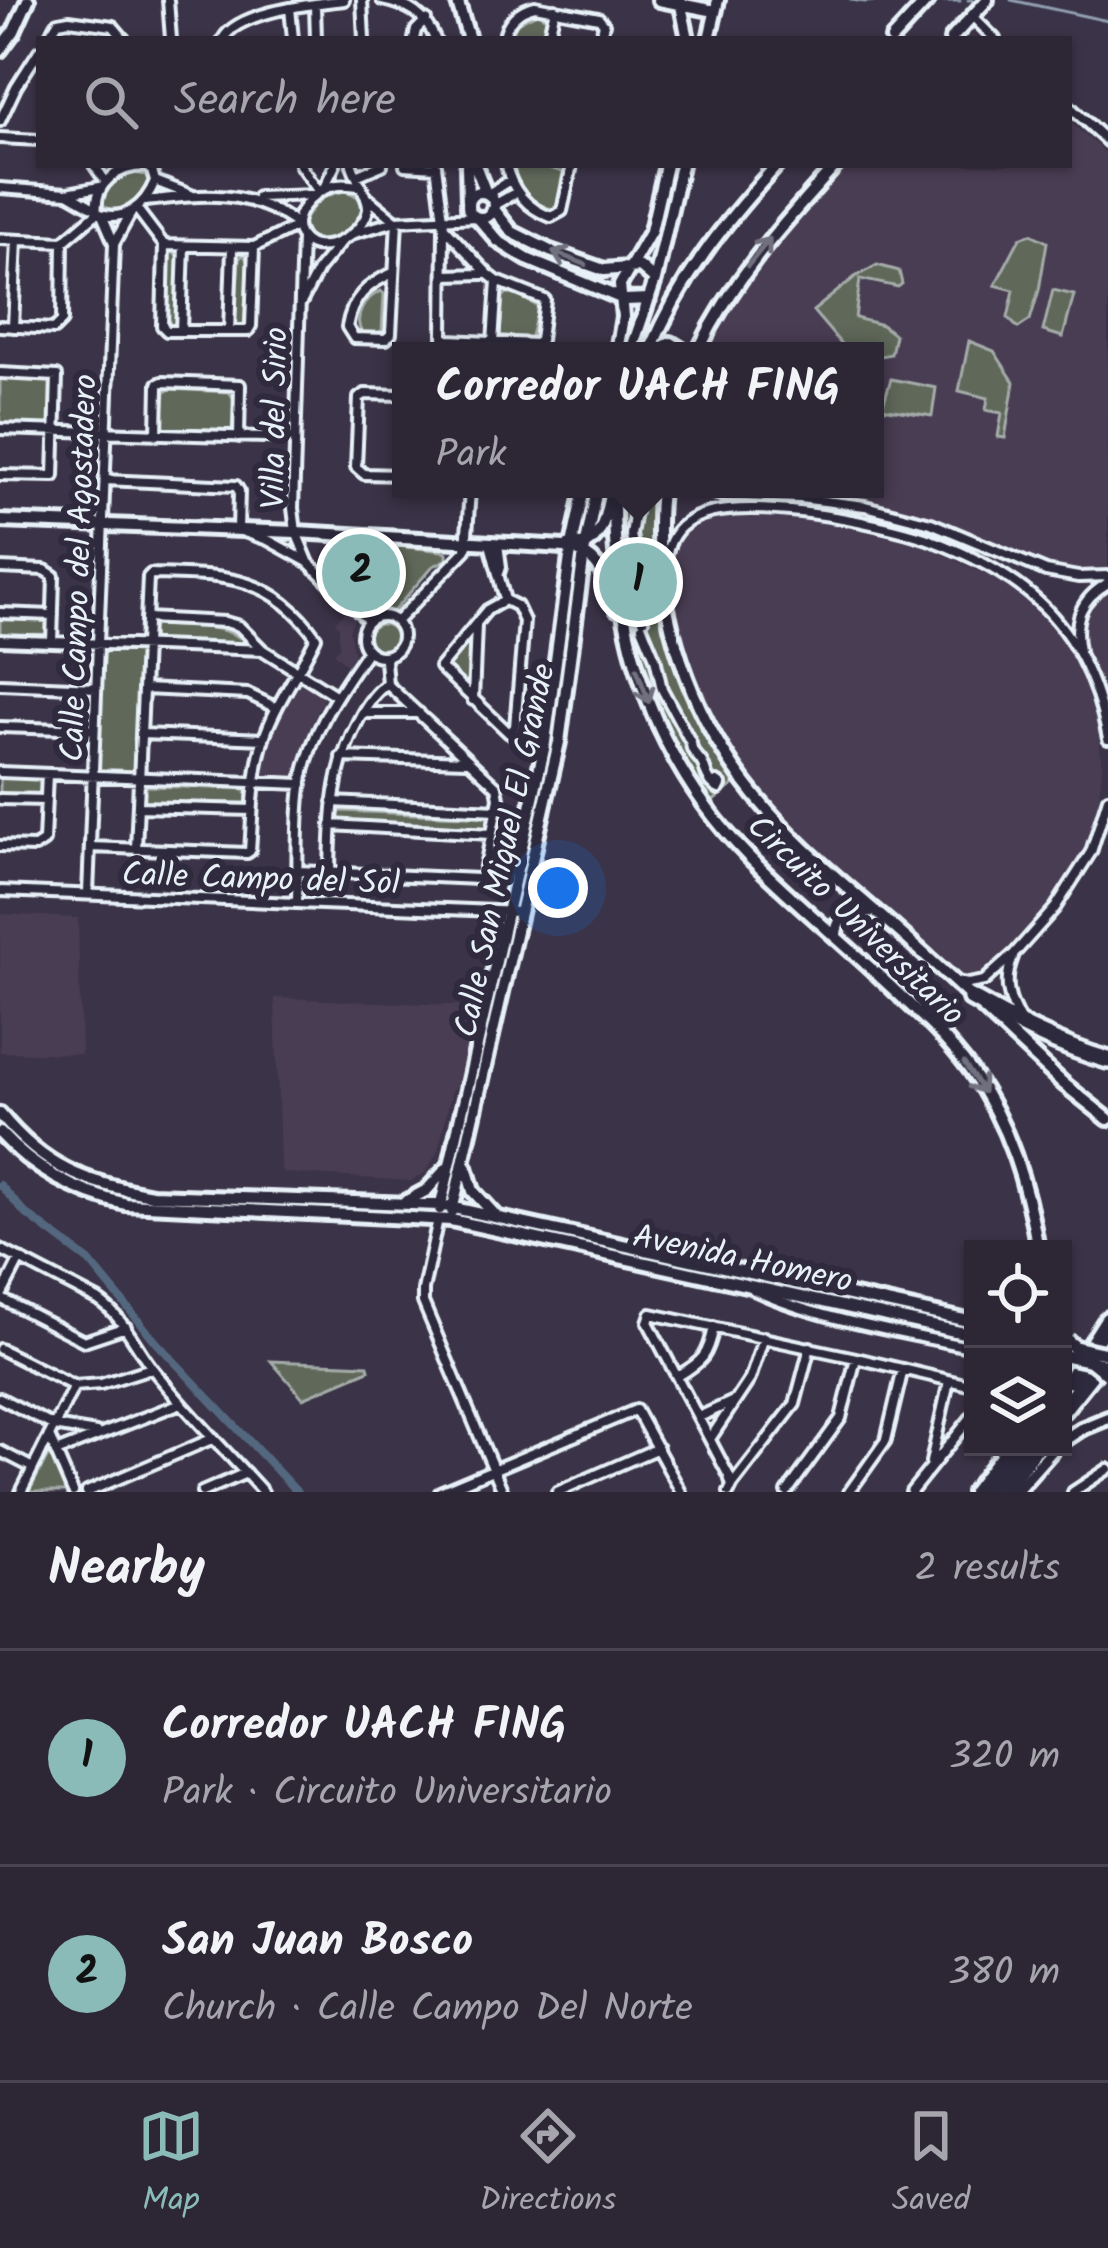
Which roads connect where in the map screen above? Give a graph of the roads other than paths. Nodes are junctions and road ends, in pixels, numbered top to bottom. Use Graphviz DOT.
graph roads {
  1 [pos="28,0"];
  2 [pos="168,0"];
  3 [pos="344,0"];
  4 [pos="362,0"];
  5 [pos="382,0"];
  6 [pos="458,0"];
  7 [pos="658,0"];
  8 [pos="928,0"];
  9 [pos="987,0"];
  10 [pos="680,2"];
  11 [pos="315,4"];
  12 [pos="716,6"];
  13 [pos="290,8"];
  14 [pos="555,9"];
  15 [pos="969,11"];
  16 [pos="426,20"];
  17 [pos="245,21"];
  18 [pos="109,26"];
  19 [pos="49,36"];
  20 [pos="104,36"];
  21 [pos="122,36"];
  22 [pos="171,36"];
  23 [pos="226,36"];
  24 [pos="245,36"];
  25 [pos="293,36"];
  26 [pos="316,36"];
  27 [pos="364,36"];
  28 [pos="415,36"];
  29 [pos="434,36"];
  30 [pos="468,36"];
  31 [pos="505,36"];
  32 [pos="549,36"];
  33 [pos="601,36"];
  34 [pos="687,36"];
  35 [pos="710,36"];
  36 [pos="895,36"];
  37 [pos="953,36"];
  38 [pos="992,36"];
  39 [pos="0,50"];
  40 [pos="36,56"];
  41 [pos="16,87"];
  42 [pos="0,94"];
  43 [pos="1072,109"];
  44 [pos="0,121"];
  45 [pos="0,139"];
  46 [pos="36,140"];
  47 [pos="1108,142"];
  48 [pos="96,168"];
  49 [pos="302,168"];
  50 [pos="332,168"];
  51 [pos="353,168"];
  52 [pos="377,168"];
  53 [pos="436,168"];
  54 [pos="471,168"];
  55 [pos="473,168"];
  56 [pos="507,168"];
  57 [pos="571,168"];
  58 [pos="665,168"];
  59 [pos="680,168"];
  60 [pos="774,168"];
  61 [pos="833,168"];
  62 [pos="118,169"];
  63 [pos="151,170"];
  64 [pos="510,180"];
  65 [pos="357,181"];
  66 [pos="104,184"];
  67 [pos="0,188"];
  68 [pos="320,192"];
  69 [pos="517,192"];
  70 [pos="67,193"];
  71 [pos="192,196"];
  72 [pos="367,197"];
  73 [pos="246,198"];
  74 [pos="490,200"];
  75 [pos="468,202"];
  76 [pos="138,207"];
  77 [pos="98,212"];
  78 [pos="477,217"];
  79 [pos="397,220"];
  80 [pos="445,222"];
  81 [pos="297,225"];
  82 [pos="347,237"];
  83 [pos="302,238"];
  84 [pos="0,239"];
  85 [pos="17,240"];
  86 [pos="63,242"];
  87 [pos="114,244"];
  88 [pos="164,245"];
  89 [pos="184,246"];
  90 [pos="254,247"];
  91 [pos="232,249"];
  92 [pos="631,267"];
  93 [pos="393,273"];
  94 [pos="488,274"];
  95 [pos="444,275"];
  96 [pos="655,280"];
  97 [pos="497,281"];
  98 [pos="620,298"];
  99 [pos="649,298"];
  100 [pos="300,304"];
  101 [pos="0,326"];
  102 [pos="13,327"];
  103 [pos="181,331"];
  104 [pos="229,332"];
  105 [pos="486,342"];
  106 [pos="494,342"];
  107 [pos="538,342"];
  108 [pos="619,342"];
  109 [pos="634,342"];
  110 [pos="656,342"];
  111 [pos="703,342"];
  112 [pos="0,373"];
  113 [pos="392,395"];
  114 [pos="0,429"];
  115 [pos="56,431"];
  116 [pos="107,434"];
  117 [pos="158,435"];
  118 [pos="239,437"];
  119 [pos="296,438"];
  120 [pos="0,475"];
  121 [pos="392,475"];
  122 [pos="105,480"];
  123 [pos="470,498"];
  124 [pos="583,498"];
  125 [pos="594,498"];
  126 [pos="610,498"];
  127 [pos="613,498"];
  128 [pos="634,498"];
  129 [pos="661,498"];
  130 [pos="752,498"];
  131 [pos="788,498"];
  132 [pos="738,511"];
  133 [pos="0,521"];
  134 [pos="103,524"];
  135 [pos="238,530"];
  136 [pos="296,532"];
  137 [pos="468,543"];
  138 [pos="494,544"];
  139 [pos="576,548"];
  140 [pos="308,562"];
  141 [pos="0,568"];
  142 [pos="662,575"];
  143 [pos="1084,577"];
  144 [pos="1108,580"];
  145 [pos="1093,592"];
  146 [pos="505,600"];
  147 [pos="0,613"];
  148 [pos="53,615"];
  149 [pos="146,618"];
  150 [pos="369,621"];
  151 [pos="396,622"];
  152 [pos="476,623"];
  153 [pos="1076,625"];
  154 [pos="1060,627"];
  155 [pos="625,629"];
  156 [pos="0,640"];
  157 [pos="52,642"];
  158 [pos="98,644"];
  159 [pos="146,646"];
  160 [pos="263,650"];
  161 [pos="368,650"];
  162 [pos="383,656"];
  163 [pos="1082,658"];
  164 [pos="297,671"];
  165 [pos="0,684"];
  166 [pos="385,684"];
  167 [pos="96,688"];
  168 [pos="144,689"];
  169 [pos="335,695"];
  170 [pos="473,701"];
  171 [pos="277,708"];
  172 [pos="362,712"];
  173 [pos="419,712"];
  174 [pos="0,727"];
  175 [pos="95,730"];
  176 [pos="142,734"];
  177 [pos="264,739"];
  178 [pos="1108,739"];
  179 [pos="341,757"];
  180 [pos="469,761"];
  181 [pos="0,772"];
  182 [pos="47,774"];
  183 [pos="93,776"];
  184 [pos="139,778"];
  185 [pos="254,782"];
  186 [pos="302,784"];
  187 [pos="714,785"];
  188 [pos="1108,798"];
  189 [pos="0,799"];
  190 [pos="46,800"];
  191 [pos="333,802"];
  192 [pos="138,807"];
  193 [pos="252,810"];
  194 [pos="497,810"];
  195 [pos="331,825"];
  196 [pos="491,834"];
  197 [pos="0,846"];
  198 [pos="90,848"];
  199 [pos="136,849"];
  200 [pos="298,871"];
  201 [pos="330,872"];
  202 [pos="0,891"];
  203 [pos="88,894"];
  204 [pos="296,902"];
  205 [pos="514,911"];
  206 [pos="879,915"];
  207 [pos="836,937"];
  208 [pos="1014,954"];
  209 [pos="950,979"];
  210 [pos="971,998"];
  211 [pos="1025,1028"];
  212 [pos="1108,1060"];
  213 [pos="0,1114"];
  214 [pos="1108,1119"];
  215 [pos="0,1133"];
  216 [pos="6,1145"];
  217 [pos="465,1159"];
  218 [pos="451,1161"];
  219 [pos="399,1204"];
  220 [pos="446,1213"];
  221 [pos="502,1223"];
  222 [pos="1036,1240"];
  223 [pos="0,1249"];
  224 [pos="20,1259"];
  225 [pos="742,1284"];
  226 [pos="0,1298"];
  227 [pos="964,1320"];
  228 [pos="1108,1320"];
  229 [pos="127,1327"];
  230 [pos="714,1327"];
  231 [pos="964,1333"];
  232 [pos="764,1337"];
  233 [pos="1108,1337"];
  234 [pos="964,1346"];
  235 [pos="810,1347"];
  236 [pos="1067,1348"];
  237 [pos="0,1349"];
  238 [pos="856,1358"];
  239 [pos="1108,1362"];
  240 [pos="152,1368"];
  241 [pos="903,1369"];
  242 [pos="678,1376"];
  243 [pos="949,1381"];
  244 [pos="1072,1384"];
  245 [pos="964,1385"];
  246 [pos="74,1386"];
  247 [pos="0,1398"];
  248 [pos="737,1399"];
  249 [pos="181,1402"];
  250 [pos="699,1418"];
  251 [pos="1108,1418"];
  252 [pos="54,1426"];
  253 [pos="964,1426"];
  254 [pos="103,1434"];
  255 [pos="49,1436"];
  256 [pos="1072,1436"];
  257 [pos="214,1438"];
  258 [pos="710,1438"];
  259 [pos="658,1448"];
  260 [pos="0,1451"];
  261 [pos="56,1452"];
  262 [pos="1000,1456"];
  263 [pos="1011,1456"];
  264 [pos="1028,1456"];
  265 [pos="1046,1456"];
  266 [pos="930,1466"];
  267 [pos="33,1468"];
  268 [pos="494,1469"];
  269 [pos="1108,1469"];
  270 [pos="1031,1472"];
  271 [pos="246,1473"];
  272 [pos="730,1489"];
  273 [pos="451,1490"];
  274 [pos="676,1490"];
  275 [pos="21,1492"];
  276 [pos="74,1492"];
  277 [pos="87,1492"];
  278 [pos="202,1492"];
  279 [pos="262,1492"];
  280 [pos="440,1492"];
  281 [pos="503,1492"];
  282 [pos="557,1492"];
  283 [pos="787,1492"];
  284 [pos="848,1492"];
  285 [pos="911,1492"];
  286 [pos="973,1492"];
  287 [pos="984,1492"];
  288 [pos="1002,1492"];
  289 [pos="1015,1492"];
  290 [pos="1073,1492"];
  1 -- 39 [label="main road"];
  2 -- 22 [label="street"];
  3 -- 11 [label="street"];
  4 -- 27 [label="street"];
  5 -- 16 [label="street"];
  6 -- 30 [label="main road"];
  7 -- 10 [label="main road"];
  8 -- 36 [label="main road"];
  9 -- 15 [label="main road"];
  10 -- 12 [label="main road"];
  10 -- 34 [label="main road"];
  11 -- 13 [label="street"];
  11 -- 26 [label="street"];
  12 -- 35 [label="main road"];
  13 -- 17 [label="street"];
  13 -- 25 [label="street"];
  14 -- 31 [label="street"];
  14 -- 32 [label="street"];
  14 -- 33 [label="street"];
  15 -- 37 [label="main road"];
  15 -- 38 [label="street"];
  16 -- 28 [label="street"];
  16 -- 29 [label="street"];
  17 -- 23 [label="street"];
  17 -- 24 [label="street"];
  18 -- 19 [label="street"];
  18 -- 20 [label="street"];
  18 -- 21 [label="street"];
  40 -- 41 [label="street"];
  41 -- 42 [label="street"];
  41 -- 44 [label="street"];
  43 -- 47 [label="street"];
  45 -- 46 [label="street"];
  48 -- 66 [label="street"];
  49 -- 68 [label="street"];
  50 -- 68 [label="street"];
  51 -- 65 [label="street"];
  52 -- 65 [label="street"];
  53 -- 80 [label="street"];
  54 -- 75 [label="main road"];
  55 -- 74 [label="main road"];
  56 -- 64 [label="street"];
  57 -- 69 [label="street"];
  58 -- 92 [label="main road"];
  59 -- 96 [label="main road"];
  60 -- 110 [label="main road"];
  111 -- 61 [label="main road, one-way"];
  62 -- 66 [label="street"];
  63 -- 71 [label="street"];
  63 -- 76 [label="street"];
  64 -- 69 [label="street"];
  64 -- 74 [label="street"];
  65 -- 68 [label="street"];
  65 -- 72 [label="street"];
  66 -- 70 [label="street"];
  66 -- 77 [label="street"];
  67 -- 70 [label="street"];
  68 -- 73 [label="street"];
  68 -- 81 [label="street"];
  69 -- 74 [label="street"];
  70 -- 77 [label="street"];
  71 -- 73 [label="street"];
  71 -- 76 [label="street"];
  72 -- 79 [label="street"];
  72 -- 82 [label="street"];
  73 -- 81 [label="street"];
  74 -- 75 [label="main road"];
  74 -- 78 [label="main road"];
  92 -- 74 [label="main road, one-way"];
  75 -- 78 [label="main road"];
  75 -- 80 [label="street"];
  76 -- 77 [label="street"];
  76 -- 87 [label="street"];
  76 -- 88 [label="street"];
  77 -- 86 [label="street"];
  77 -- 87 [label="street"];
  78 -- 80 [label="street"];
  78 -- 98 [label="main road"];
  79 -- 80 [label="street"];
  79 -- 82 [label="street"];
  79 -- 93 [label="street"];
  80 -- 94 [label="street"];
  80 -- 95 [label="street"];
  81 -- 83 [label="street"];
  81 -- 90 [label="street"];
  82 -- 83 [label="street"];
  82 -- 100 [label="street"];
  83 -- 100 [label="street, Villa del Sirio"];
  84 -- 85 [label="street"];
  85 -- 86 [label="street"];
  85 -- 102 [label="street"];
  86 -- 102 [label="street"];
  87 -- 116 [label="street, Calle Campo del Agostadero"];
  88 -- 89 [label="street"];
  88 -- 103 [label="street"];
  89 -- 91 [label="street"];
  89 -- 103 [label="street"];
  90 -- 91 [label="street"];
  90 -- 104 [label="street"];
  91 -- 104 [label="street"];
  92 -- 96 [label="main road"];
  92 -- 98 [label="main road"];
  93 -- 93 [label="street"];
  94 -- 95 [label="street"];
  94 -- 97 [label="street"];
  95 -- 105 [label="street"];
  96 -- 99 [label="main road"];
  97 -- 106 [label="street"];
  97 -- 107 [label="street"];
  98 -- 99 [label="main road"];
  98 -- 108 [label="main road"];
  99 -- 109 [label="main road"];
  100 -- 119 [label="street, Villa del Sirio"];
  101 -- 102 [label="street"];
  103 -- 104 [label="street"];
  112 -- 115 [label="street"];
  113 -- 121 [label="street"];
  114 -- 115 [label="street"];
  115 -- 116 [label="street"];
  115 -- 120 [label="street"];
  116 -- 117 [label="street"];
  116 -- 122 [label="street, Calle Campo del Agostadero"];
  117 -- 118 [label="street"];
  117 -- 118 [label="street"];
  118 -- 119 [label="street"];
  119 -- 136 [label="street, Villa del Sirio"];
  122 -- 134 [label="street, Calle Campo del Agostadero"];
  122 -- 135 [label="street"];
  123 -- 137 [label="street"];
  124 -- 139 [label="main road, Calle San Miguel El Grande"];
  125 -- 139 [label="main road, Calle San Miguel El Grande"];
  126 -- 139 [label="main road"];
  127 -- 155 [label="main road, Circuito Universitario"];
  128 -- 187 [label="street"];
  129 -- 142 [label="main road, Circuito Universitario"];
  130 -- 132 [label="street"];
  131 -- 143 [label="street"];
  132 -- 142 [label="street"];
  132 -- 154 [label="street"];
  133 -- 134 [label="main road"];
  134 -- 135 [label="main road"];
  134 -- 158 [label="street, Calle Campo del Agostadero"];
  135 -- 136 [label="main road"];
  135 -- 140 [label="street"];
  136 -- 137 [label="main road"];
  136 -- 140 [label="street"];
  137 -- 138 [label="main road"];
  137 -- 151 [label="street"];
  138 -- 139 [label="main road"];
  138 -- 146 [label="street"];
  139 -- 155 [label="main road"];
  139 -- 205 [label="main road, Calle San Miguel El Grande"];
  140 -- 150 [label="street"];
  141 -- 148 [label="street"];
  142 -- 206 [label="main road, Circuito Universitario"];
  143 -- 144 [label="street"];
  143 -- 145 [label="street"];
  144 -- 145 [label="street"];
  145 -- 153 [label="street"];
  146 -- 152 [label="street"];
  146 -- 170 [label="street"];
  147 -- 148 [label="street"];
  148 -- 157 [label="street"];
  149 -- 159 [label="street"];
  149 -- 160 [label="street"];
  149 -- 164 [label="street"];
  150 -- 151 [label="street"];
  150 -- 161 [label="street"];
  151 -- 162 [label="street"];
  152 -- 170 [label="street"];
  152 -- 170 [label="street"];
  153 -- 154 [label="street"];
  153 -- 163 [label="street"];
  154 -- 163 [label="street"];
  155 -- 207 [label="main road, Circuito Universitario, one-way"];
  156 -- 157 [label="street"];
  157 -- 158 [label="street"];
  158 -- 159 [label="street"];
  158 -- 167 [label="street, Calle Campo del Agostadero"];
  159 -- 160 [label="street"];
  159 -- 168 [label="street"];
  160 -- 164 [label="street"];
  161 -- 162 [label="street"];
  161 -- 169 [label="street"];
  162 -- 166 [label="street"];
  163 -- 178 [label="street"];
  164 -- 169 [label="street"];
  164 -- 171 [label="street"];
  165 -- 167 [label="street"];
  166 -- 172 [label="street"];
  166 -- 173 [label="street"];
  167 -- 175 [label="street, Calle Campo del Agostadero"];
  168 -- 171 [label="street"];
  168 -- 176 [label="street"];
  169 -- 186 [label="street"];
  171 -- 177 [label="street"];
  172 -- 173 [label="street"];
  172 -- 179 [label="street"];
  173 -- 180 [label="street"];
  174 -- 175 [label="street"];
  175 -- 183 [label="street, Calle Campo del Agostadero"];
  176 -- 177 [label="street"];
  176 -- 184 [label="street"];
  177 -- 185 [label="street"];
  179 -- 180 [label="street"];
  179 -- 191 [label="street"];
  180 -- 194 [label="street"];
  181 -- 182 [label="street"];
  182 -- 183 [label="street"];
  182 -- 190 [label="street"];
  183 -- 184 [label="street"];
  183 -- 198 [label="street, Calle Campo del Agostadero"];
  184 -- 185 [label="street"];
  184 -- 192 [label="street"];
  185 -- 186 [label="street"];
  185 -- 193 [label="street"];
  186 -- 200 [label="street"];
  188 -- 208 [label="street"];
  189 -- 190 [label="street"];
  190 -- 197 [label="street"];
  191 -- 194 [label="street"];
  191 -- 195 [label="street"];
  192 -- 193 [label="street"];
  192 -- 199 [label="street"];
  193 -- 199 [label="street"];
  194 -- 196 [label="street"];
  195 -- 196 [label="street"];
  195 -- 201 [label="street"];
  196 -- 201 [label="street"];
  198 -- 199 [label="street"];
  198 -- 203 [label="street, Calle Campo del Agostadero"];
  200 -- 201 [label="street"];
  200 -- 204 [label="street"];
  202 -- 203 [label="street, Calle Campo del Sol"];
  203 -- 204 [label="street, Calle Campo del Sol"];
  204 -- 205 [label="street, Calle Campo del Sol"];
  205 -- 217 [label="main road, Calle San Miguel El Grande"];
  205 -- 218 [label="main road, Calle San Miguel El Grande"];
  206 -- 207 [label="main road"];
  206 -- 209 [label="main road, Circuito Universitario"];
  207 -- 222 [label="main road, Circuito Universitario, one-way"];
  208 -- 209 [label="street"];
  208 -- 211 [label="street"];
  209 -- 210 [label="main road"];
  210 -- 211 [label="highway"];
  210 -- 214 [label="main road"];
  211 -- 212 [label="highway"];
  213 -- 219 [label="main road"];
  215 -- 216 [label="main road"];
  216 -- 220 [label="main road"];
  217 -- 220 [label="main road, Calle San Miguel El Grande"];
  217 -- 221 [label="main road"];
  218 -- 219 [label="main road"];
  218 -- 220 [label="main road, Calle San Miguel El Grande"];
  219 -- 220 [label="main road"];
  220 -- 221 [label="main road"];
  220 -- 268 [label="street"];
  221 -- 225 [label="main road, Avenida Homero"];
  221 -- 227 [label="main road, Avenida Homero"];
  223 -- 224 [label="street"];
  224 -- 226 [label="street"];
  224 -- 229 [label="street"];
  225 -- 231 [label="main road, Avenida Homero"];
  225 -- 234 [label="street"];
  226 -- 229 [label="street"];
  228 -- 244 [label="highway"];
  229 -- 240 [label="street"];
  230 -- 232 [label="street"];
  230 -- 242 [label="street"];
  230 -- 242 [label="street"];
  232 -- 235 [label="street"];
  232 -- 248 [label="street"];
  233 -- 244 [label="highway"];
  235 -- 238 [label="street"];
  235 -- 272 [label="street"];
  236 -- 239 [label="main road, bridge"];
  237 -- 246 [label="street"];
  238 -- 241 [label="street"];
  238 -- 283 [label="street"];
  239 -- 244 [label="highway"];
  240 -- 246 [label="street"];
  240 -- 249 [label="street"];
  241 -- 243 [label="street"];
  241 -- 284 [label="street"];
  242 -- 250 [label="street"];
  243 -- 245 [label="street"];
  243 -- 266 [label="street"];
  246 -- 252 [label="street"];
  247 -- 252 [label="street"];
  248 -- 250 [label="street"];
  248 -- 258 [label="street"];
  249 -- 254 [label="street"];
  249 -- 257 [label="street"];
  250 -- 258 [label="street"];
  251 -- 256 [label="main road"];
  252 -- 254 [label="street"];
  252 -- 255 [label="street"];
  253 -- 266 [label="street"];
  254 -- 261 [label="street"];
  255 -- 261 [label="street"];
  255 -- 267 [label="street"];
  257 -- 271 [label="street"];
  257 -- 277 [label="street"];
  258 -- 272 [label="street"];
  259 -- 268 [label="street"];
  259 -- 274 [label="street"];
  259 -- 282 [label="street"];
  260 -- 267 [label="street"];
  261 -- 276 [label="street"];
  262 -- 286 [label="main road"];
  263 -- 287 [label="highway"];
  264 -- 288 [label="highway"];
  265 -- 270 [label="main road"];
  266 -- 285 [label="street"];
  267 -- 275 [label="street"];
  268 -- 273 [label="street"];
  268 -- 281 [label="street"];
  269 -- 290 [label="street"];
  270 -- 288 [label="highway"];
  270 -- 289 [label="main road"];
  271 -- 278 [label="street"];
  271 -- 279 [label="street"];
  273 -- 280 [label="street"];
}
